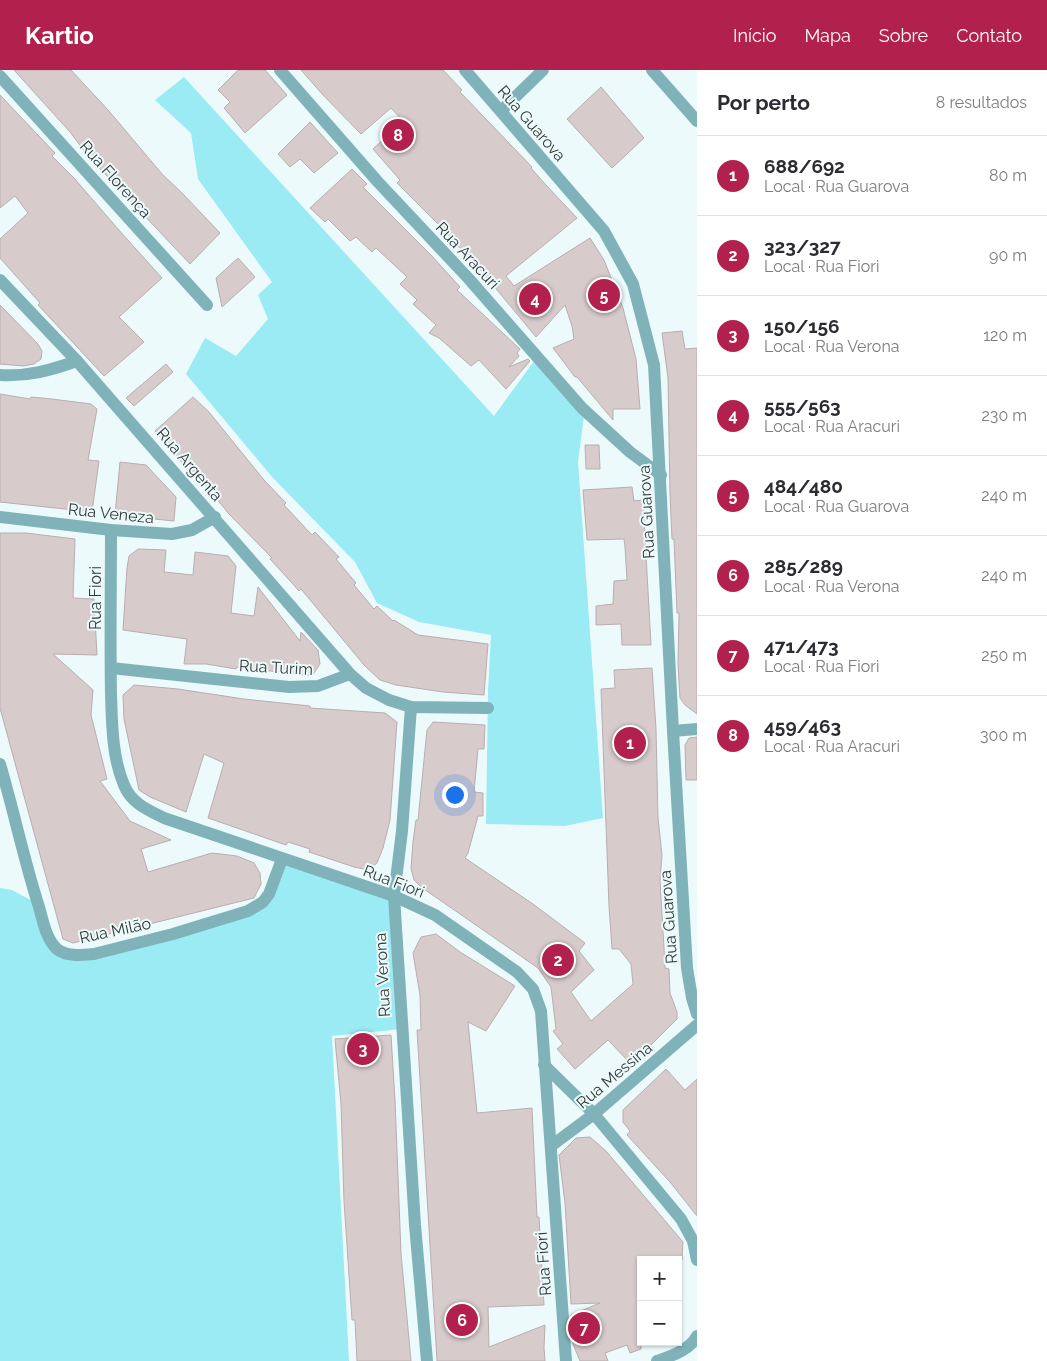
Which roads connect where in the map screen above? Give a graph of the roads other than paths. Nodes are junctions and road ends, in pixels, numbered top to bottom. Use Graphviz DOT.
graph roads {
  1 [pos="280,70"];
  2 [pos="465,70"];
  3 [pos="543,70"];
  4 [pos="652,70"];
  5 [pos="0,76"];
  6 [pos="501,111"];
  7 [pos="697,121"];
  8 [pos="0,280"];
  9 [pos="207,305"];
  10 [pos="77,361"];
  11 [pos="0,375"];
  12 [pos="661,475"];
  13 [pos="0,517"];
  14 [pos="215,517"];
  15 [pos="111,530"];
  16 [pos="110,668"];
  17 [pos="350,674"];
  18 [pos="411,707"];
  19 [pos="488,708"];
  20 [pos="697,729"];
  21 [pos="673,731"];
  22 [pos="0,764"];
  23 [pos="282,859"];
  24 [pos="394,896"];
  25 [pos="697,1014"];
  26 [pos="697,1026"];
  27 [pos="544,1065"];
  28 [pos="594,1114"];
  29 [pos="551,1146"];
  30 [pos="697,1260"];
  31 [pos="697,1336"];
  32 [pos="427,1361"];
  33 [pos="566,1361"];
  34 [pos="657,1361"];
  1 -- 12 [label="street, Rua Aracuri"];
  2 -- 6 [label="street, Rua Guarova"];
  3 -- 6 [label="street"];
  4 -- 7 [label="street"];
  5 -- 9 [label="street, Rua Florença"];
  6 -- 12 [label="street, Rua Guarova"];
  8 -- 10 [label="street, Rua Argenta"];
  10 -- 11 [label="street"];
  10 -- 14 [label="street, Rua Argenta"];
  12 -- 21 [label="street, Rua Guarova"];
  13 -- 15 [label="street, Rua Veneza"];
  14 -- 15 [label="street, Rua Veneza"];
  14 -- 17 [label="street, Rua Argenta"];
  15 -- 16 [label="street, Rua Fiori"];
  16 -- 17 [label="street, Rua Turim"];
  16 -- 23 [label="street, Rua Fiori"];
  17 -- 18 [label="street"];
  18 -- 19 [label="street"];
  18 -- 24 [label="street, Rua Verona"];
  20 -- 21 [label="street"];
  21 -- 25 [label="street, Rua Guarova"];
  22 -- 23 [label="street, Rua Milão"];
  23 -- 24 [label="street, Rua Fiori"];
  24 -- 27 [label="street, Rua Fiori"];
  24 -- 32 [label="street, Rua Verona"];
  26 -- 28 [label="street, Rua Messina"];
  27 -- 28 [label="street"];
  27 -- 29 [label="street, Rua Fiori"];
  28 -- 29 [label="street, Rua Messina"];
  28 -- 30 [label="street"];
  29 -- 33 [label="street, Rua Fiori"];
  31 -- 34 [label="street"];
}
